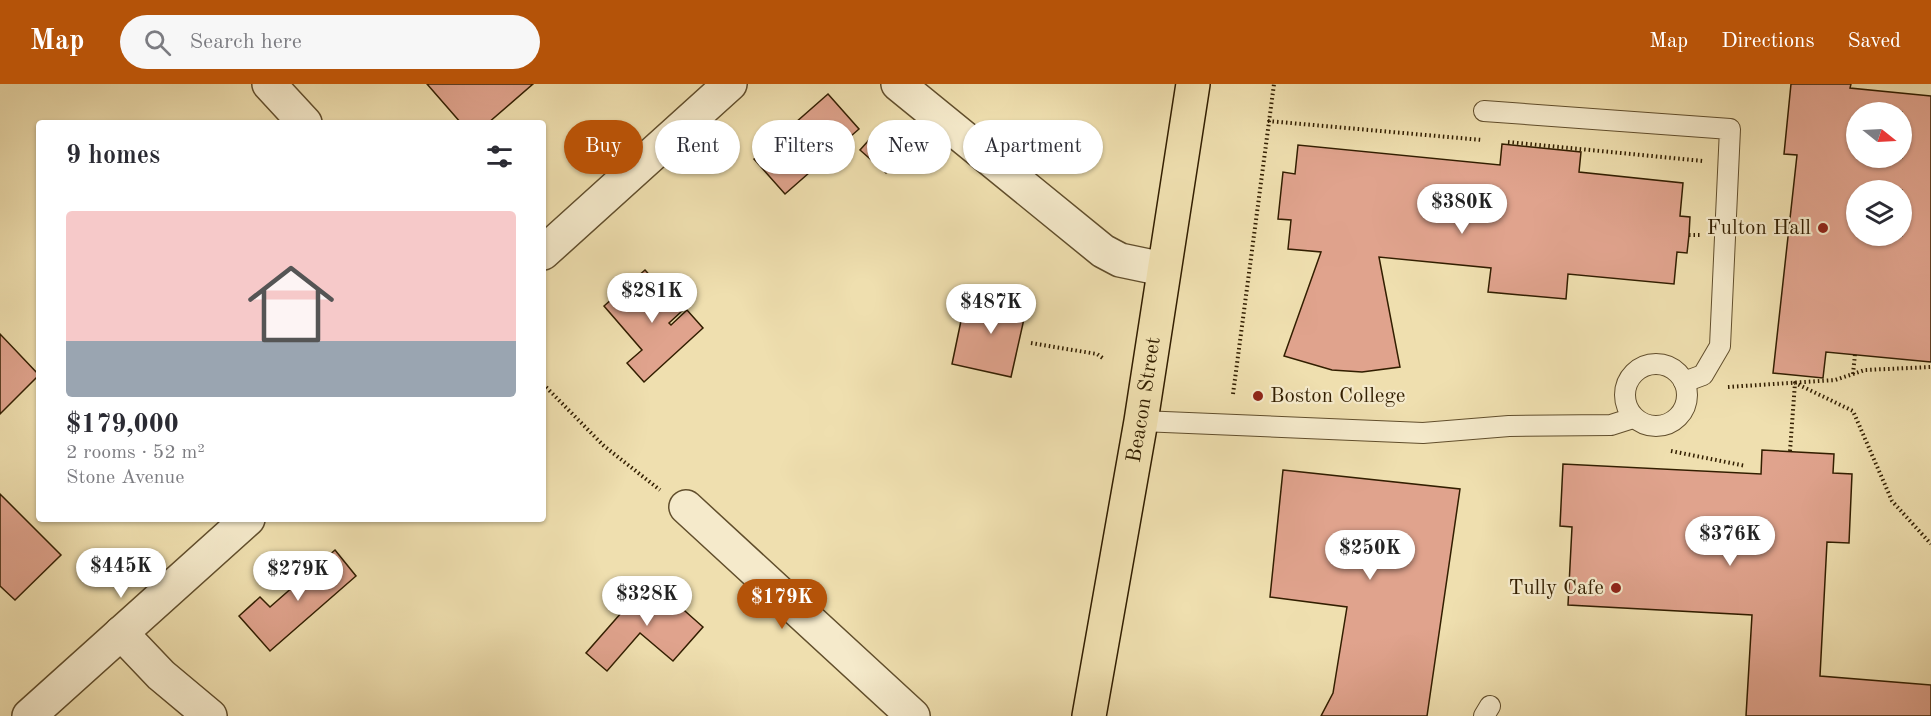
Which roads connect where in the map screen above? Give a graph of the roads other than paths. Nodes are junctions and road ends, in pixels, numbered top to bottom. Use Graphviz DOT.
graph roads {
  1 [pos="269,84"];
  2 [pos="730,84"];
  3 [pos="898,84"];
  4 [pos="1193,84"];
  5 [pos="1484,111"];
  6 [pos="302,120"];
  7 [pos="546,250"];
  8 [pos="1163,270"];
  9 [pos="1684,382"];
  10 [pos="1633,417"];
  11 [pos="1141,421"];
  12 [pos="686,507"];
  13 [pos="245,522"];
  14 [pos="121,633"];
  15 [pos="29,716"];
  16 [pos="210,716"];
  17 [pos="913,716"];
  18 [pos="1089,716"];
  1 -- 6 [label="street"];
  2 -- 7 [label="street"];
  3 -- 8 [label="street"];
  4 -- 8 [label="main road, Beacon Street"];
  5 -- 9 [label="lane"];
  8 -- 11 [label="main road, Beacon Street"];
  9 -- 10 [label="lane"];
  9 -- 10 [label="lane"];
  10 -- 11 [label="lane"];
  11 -- 18 [label="main road, Beacon Street"];
  12 -- 17 [label="street"];
  13 -- 14 [label="street"];
  14 -- 15 [label="street"];
  14 -- 16 [label="street"];
}
